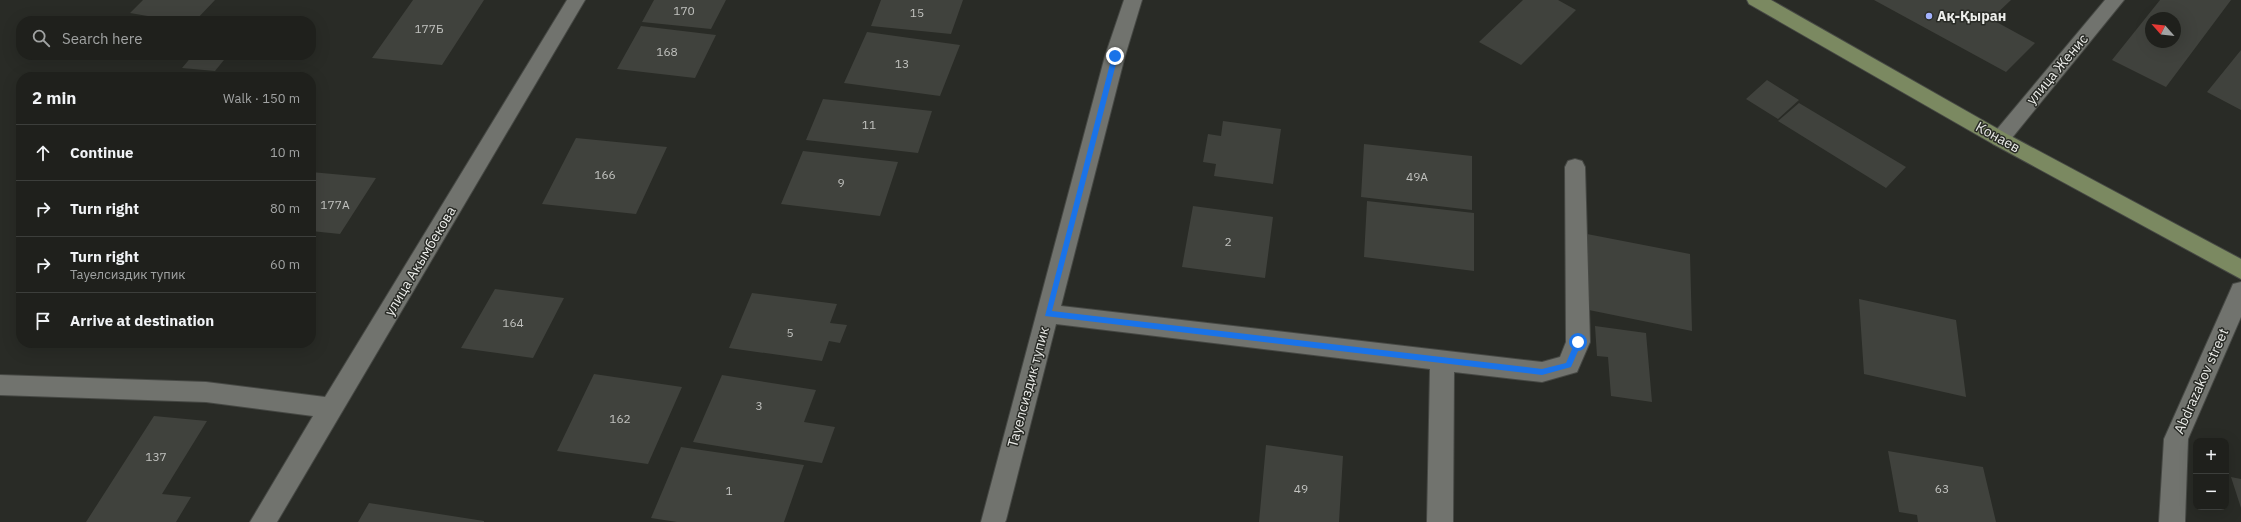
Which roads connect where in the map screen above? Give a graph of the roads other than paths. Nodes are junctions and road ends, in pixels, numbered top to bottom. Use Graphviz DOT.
graph roads {
  1 [pos="576,0"];
  2 [pos="1133,0"];
  3 [pos="1756,0"];
  4 [pos="2115,0"];
  5 [pos="2000,139"];
  6 [pos="1575,167"];
  7 [pos="2241,270"];
  8 [pos="2241,291"];
  9 [pos="1048,314"];
  10 [pos="1442,360"];
  11 [pos="0,385"];
  12 [pos="332,408"];
  13 [pos="993,520"];
  14 [pos="263,522"];
  15 [pos="1440,522"];
  16 [pos="2172,522"];
  1 -- 12 [label="street, улица Акымбекова"];
  2 -- 9 [label="street, Тауелсиздик тупик"];
  3 -- 5 [label="main road, Конаев"];
  4 -- 5 [label="street, улица Женис"];
  5 -- 7 [label="main road, Конаев"];
  6 -- 10 [label="street"];
  8 -- 16 [label="street, Abdrazakov street"];
  9 -- 10 [label="street"];
  9 -- 13 [label="street, Тауелсиздик тупик"];
  10 -- 15 [label="street"];
  11 -- 12 [label="street"];
  12 -- 14 [label="street, улица Акымбекова"];
}
